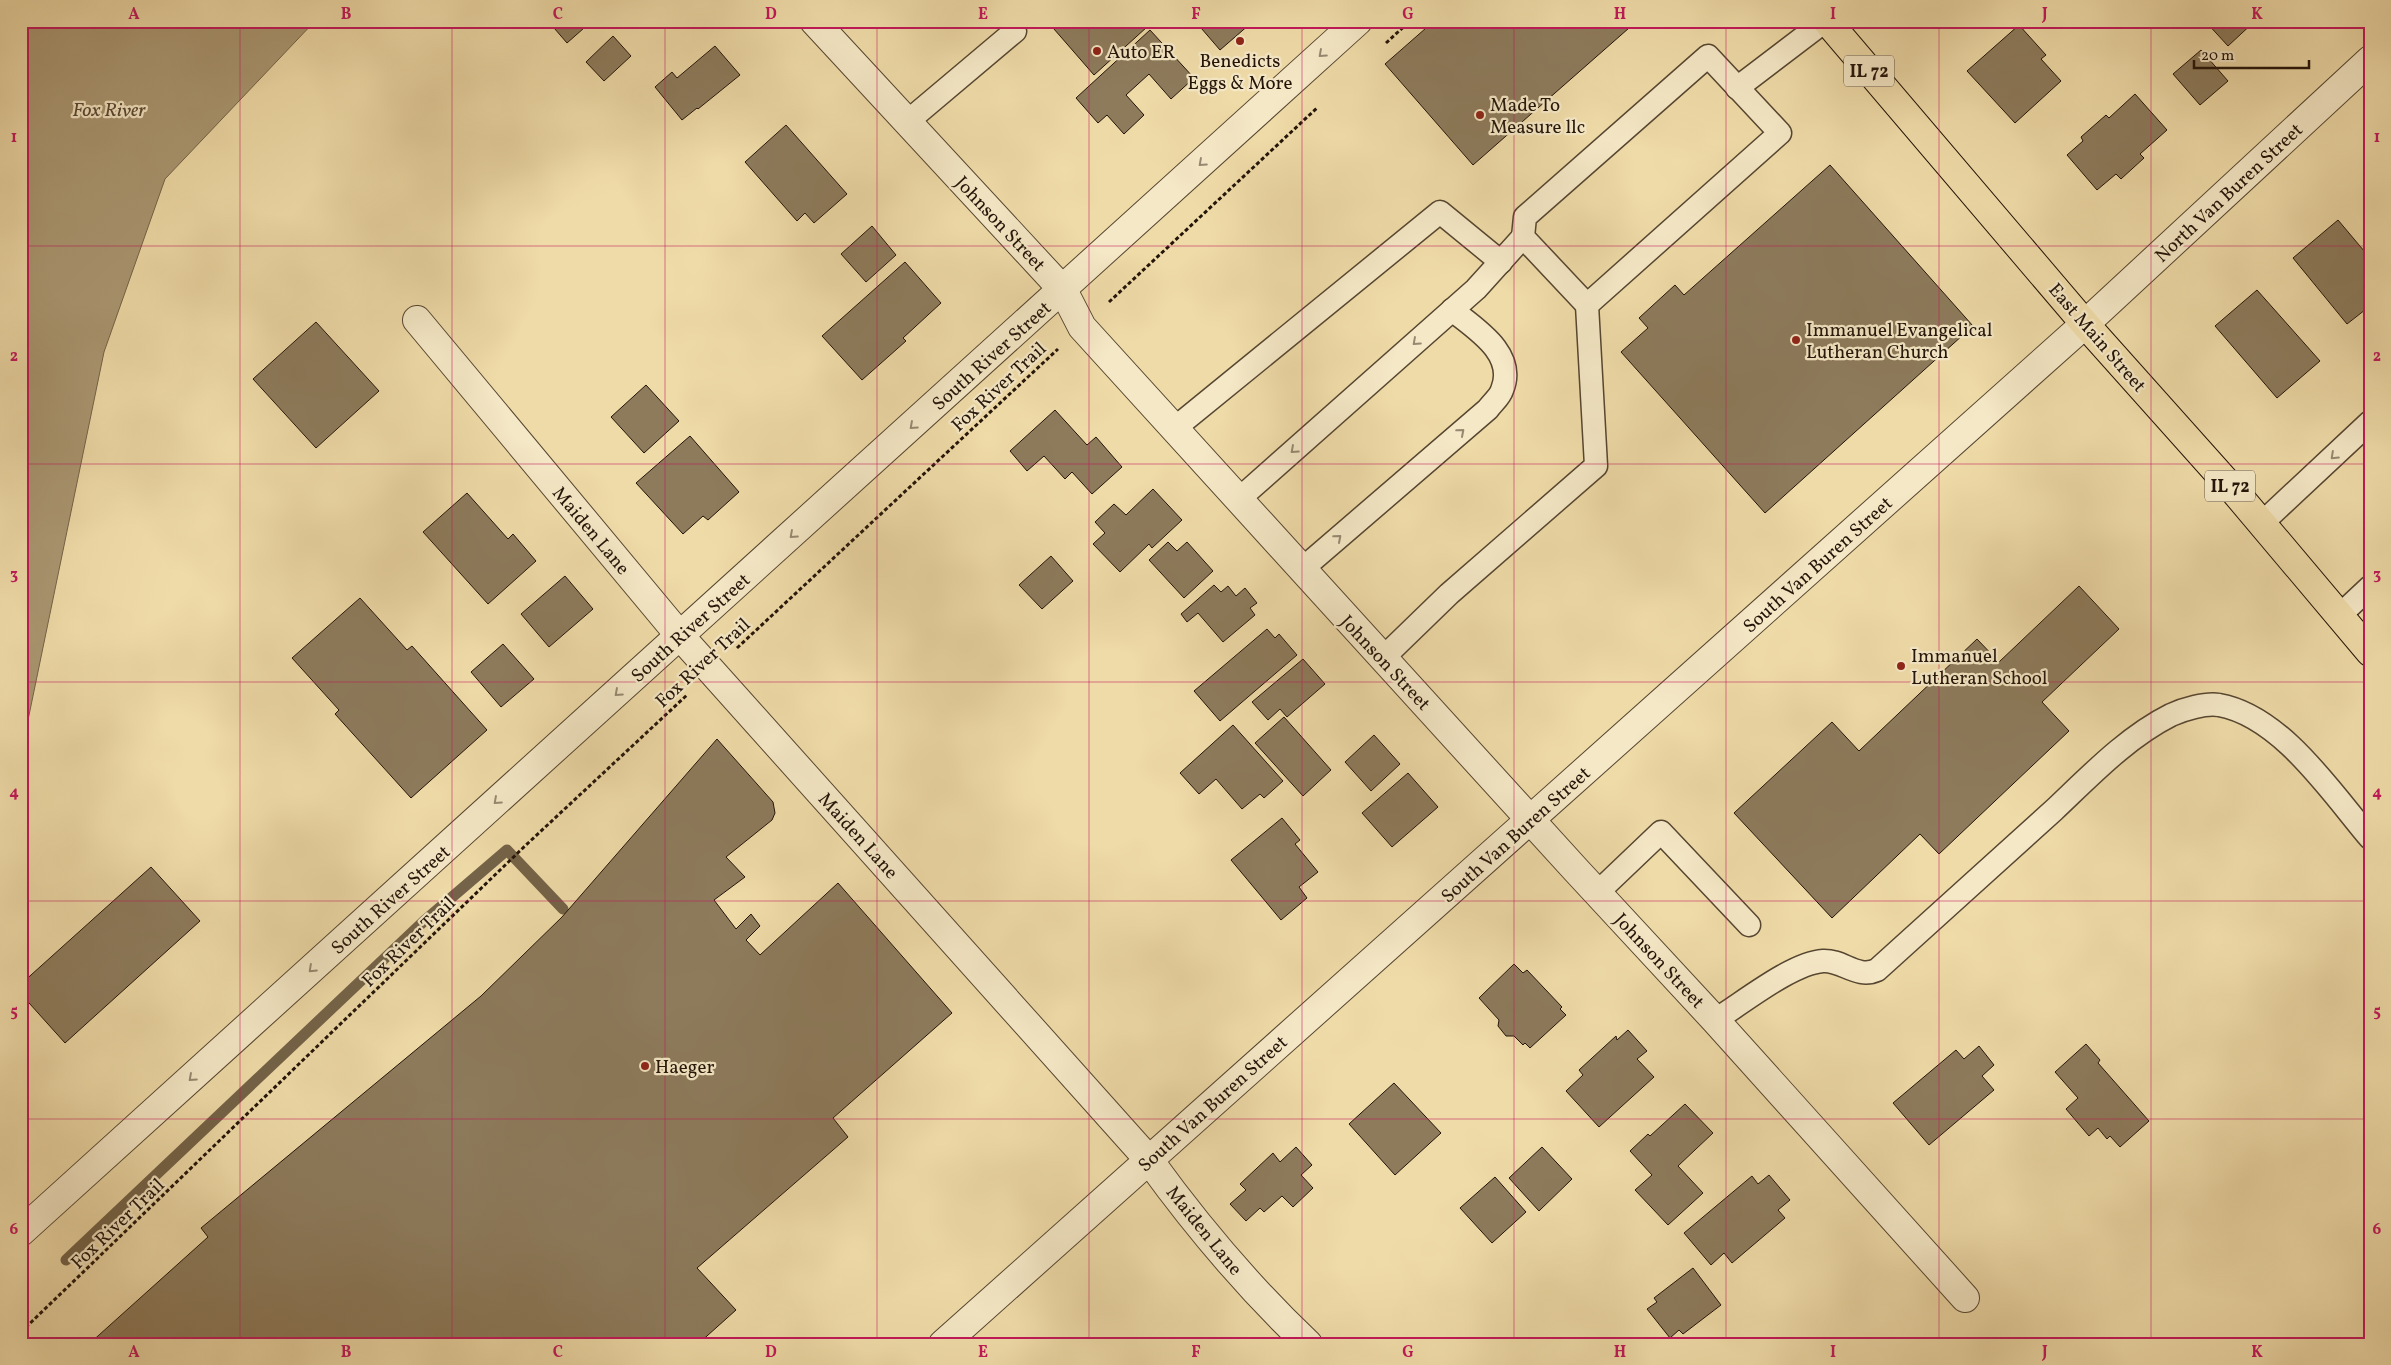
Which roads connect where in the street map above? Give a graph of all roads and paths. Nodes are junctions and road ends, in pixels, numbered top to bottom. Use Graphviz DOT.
graph roads {
  1 [pos="814,21"];
  2 [pos="1358,21"];
  3 [pos="1410,21"];
  4 [pos="1826,21"];
  5 [pos="1015,31"];
  6 [pos="1380,48"];
  7 [pos="2370,60"];
  8 [pos="1737,88"];
  9 [pos="1322,103"];
  10 [pos="907,122"];
  11 [pos="1523,237"];
  12 [pos="1500,262"];
  13 [pos="1063,290"];
  14 [pos="1587,305"];
  15 [pos="1452,310"];
  16 [pos="417,320"];
  17 [pos="2085,324"];
  18 [pos="1082,327"];
  19 [pos="2370,422"];
  20 [pos="1175,428"];
  21 [pos="1239,499"];
  22 [pos="2262,523"];
  23 [pos="1301,570"];
  24 [pos="2370,587"];
  25 [pos="2339,616"];
  26 [pos="681,637"];
  27 [pos="2370,652"];
  28 [pos="1383,658"];
  29 [pos="713,671"];
  30 [pos="1531,819"];
  31 [pos="2370,838"];
  32 [pos="1597,893"];
  33 [pos="1749,925"];
  34 [pos="1715,1020"];
  35 [pos="1148,1160"];
  36 [pos="21,1232"];
  37 [pos="1965,1298"];
  38 [pos="21,1332"];
  39 [pos="943,1344"];
  40 [pos="1308,1344"];
  1 -- 10 [label="street, Johnson Street"];
  2 -- 13 [label="street, South River Street, one-way"];
  3 -- 6 [label="path"];
  4 -- 8 [label="lane"];
  4 -- 17 [label="main road, East Main Street / IL 72"];
  5 -- 10 [label="lane"];
  7 -- 17 [label="street, North Van Buren Street"];
  8 -- 11 [label="lane"];
  8 -- 14 [label="lane"];
  9 -- 18 [label="path, Fox River Trail"];
  10 -- 13 [label="street, Johnson Street"];
  11 -- 12 [label="lane"];
  11 -- 14 [label="lane"];
  12 -- 15 [label="lane"];
  12 -- 20 [label="lane"];
  13 -- 18 [label="street, Johnson Street"];
  13 -- 26 [label="street, South River Street, one-way"];
  14 -- 28 [label="lane"];
  15 -- 21 [label="lane, one-way"];
  23 -- 15 [label="lane, one-way"];
  16 -- 26 [label="street, Maiden Lane"];
  17 -- 22 [label="main road, East Main Street / IL 72"];
  17 -- 30 [label="street, South Van Buren Street"];
  18 -- 20 [label="street, Johnson Street"];
  18 -- 29 [label="path, Fox River Trail"];
  19 -- 22 [label="lane, one-way"];
  20 -- 21 [label="street, Johnson Street"];
  21 -- 23 [label="street, Johnson Street"];
  22 -- 25 [label="main road, East Main Street / IL 72"];
  23 -- 28 [label="street, Johnson Street"];
  24 -- 25 [label="lane"];
  25 -- 27 [label="main road, East Main Street / IL 72"];
  26 -- 29 [label="street, Maiden Lane"];
  26 -- 36 [label="street, South River Street, one-way"];
  28 -- 30 [label="street, Johnson Street"];
  29 -- 35 [label="street, Maiden Lane"];
  29 -- 38 [label="path, Fox River Trail"];
  30 -- 32 [label="street, Johnson Street"];
  30 -- 35 [label="street, South Van Buren Street"];
  31 -- 34 [label="lane"];
  32 -- 33 [label="lane"];
  32 -- 34 [label="street, Johnson Street"];
  34 -- 37 [label="street, Johnson Street"];
  35 -- 39 [label="street, South Van Buren Street"];
  35 -- 40 [label="street, Maiden Lane"];
}
